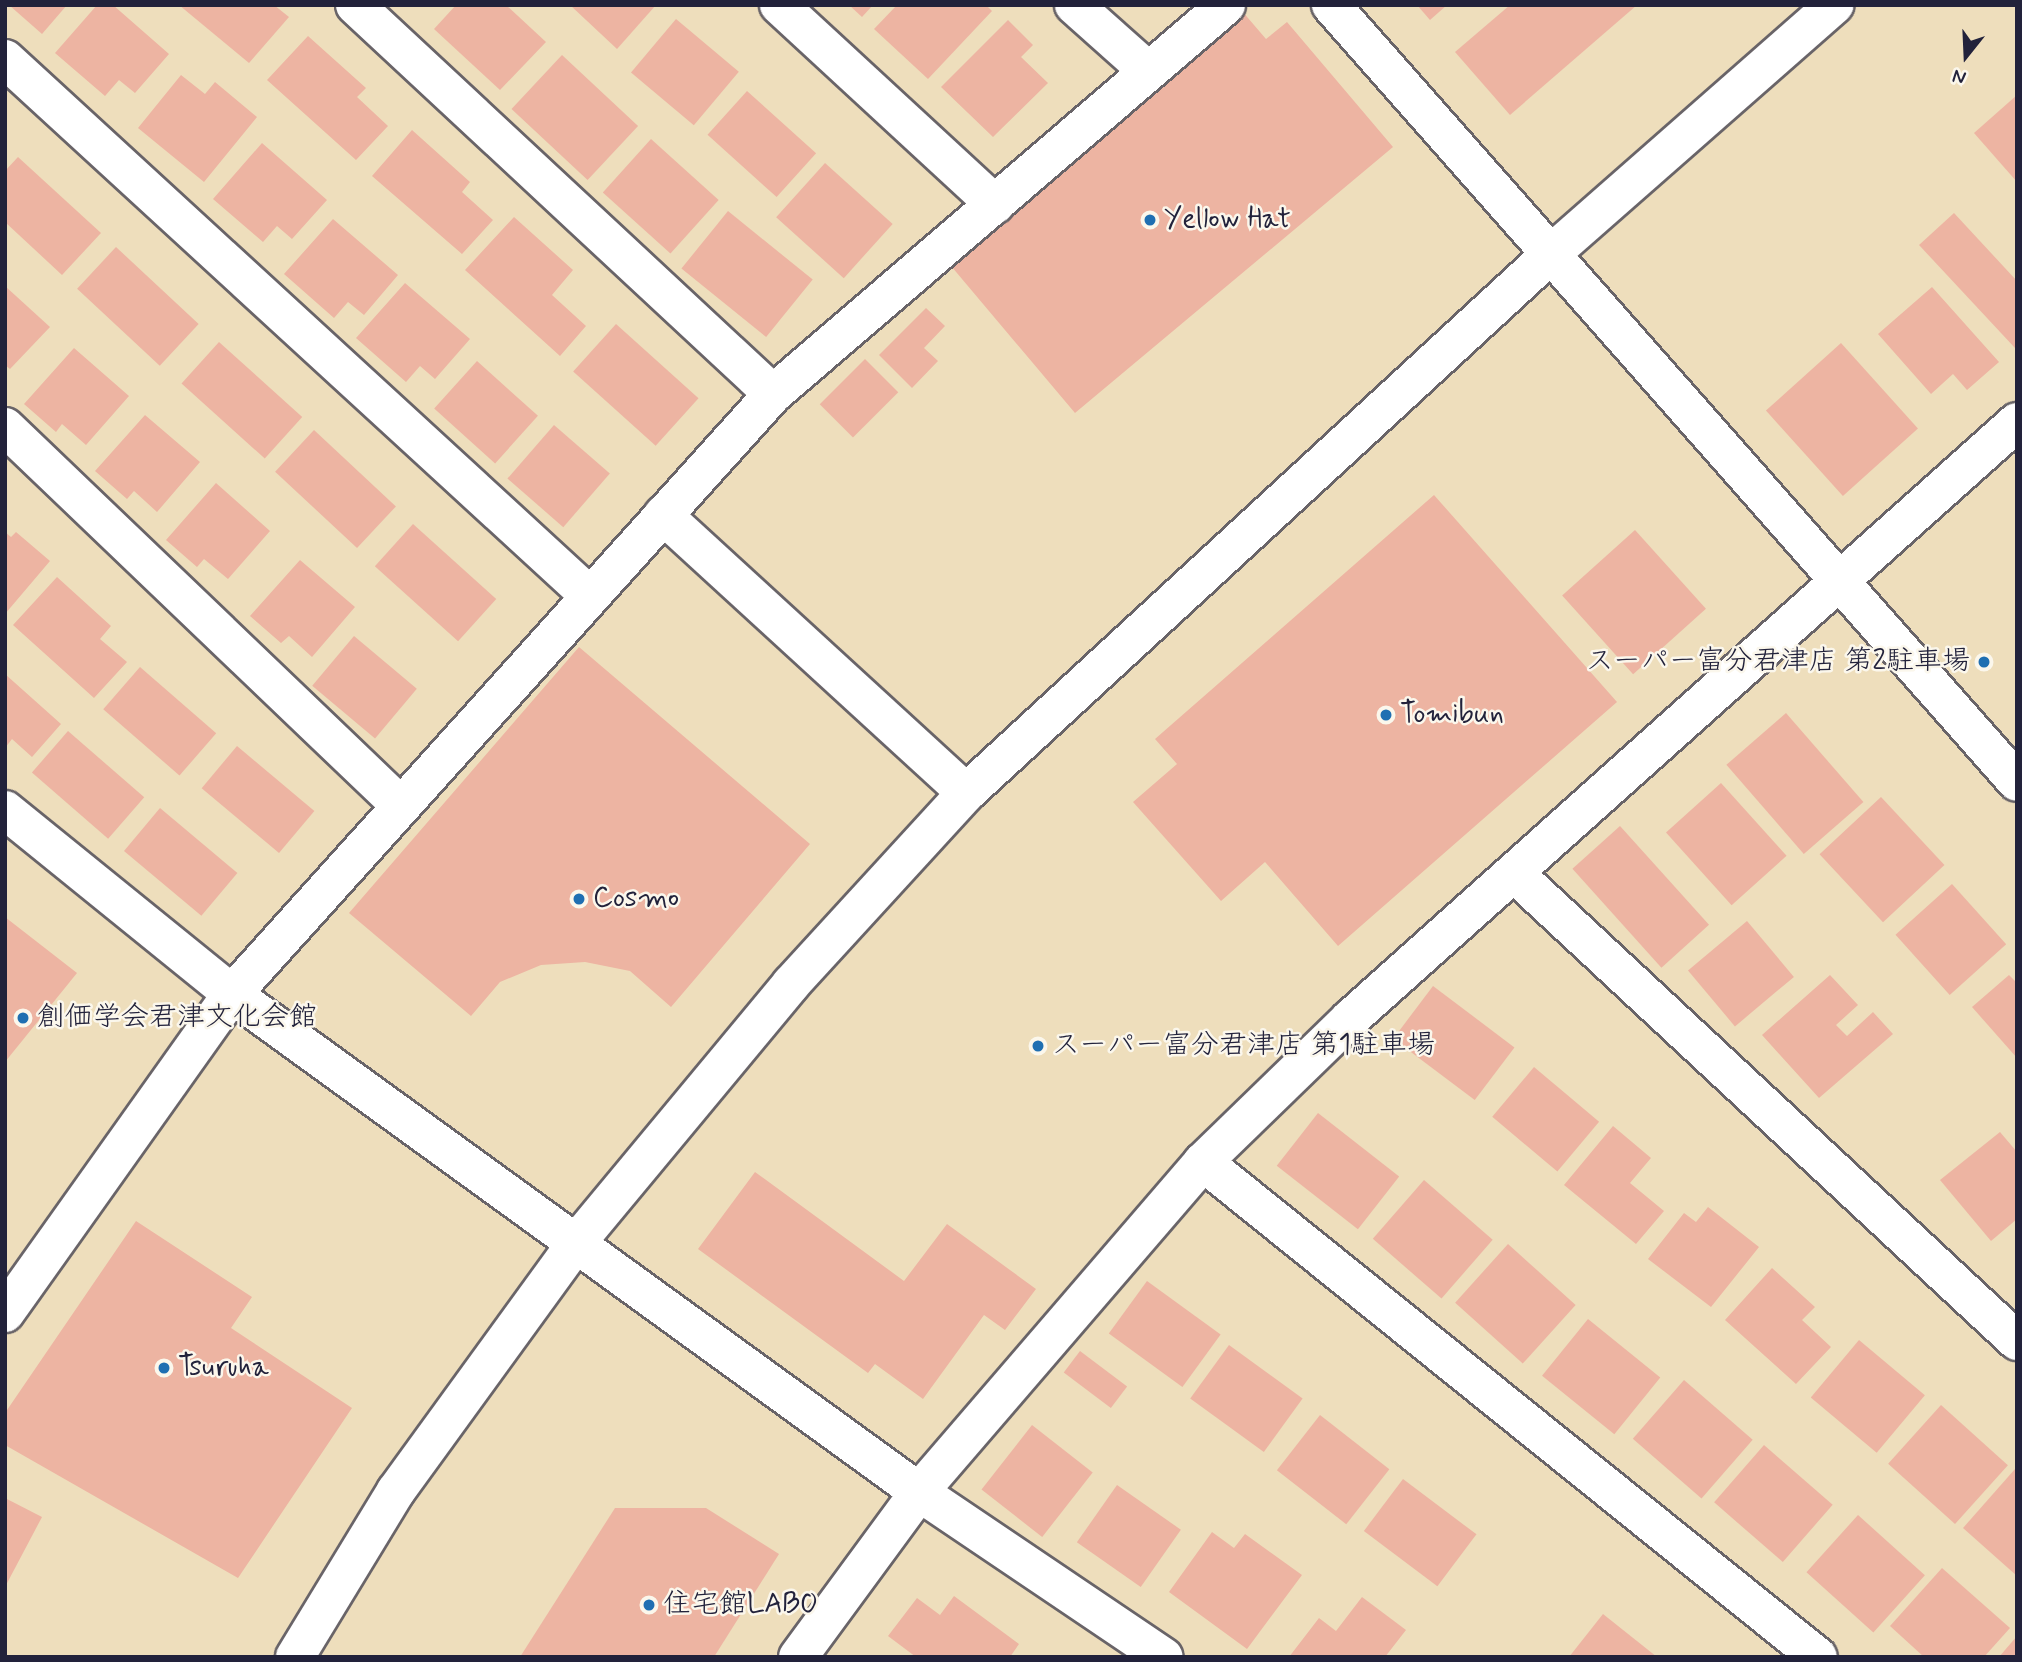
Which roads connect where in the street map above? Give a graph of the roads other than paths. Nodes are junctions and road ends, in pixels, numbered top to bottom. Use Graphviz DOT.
graph roads {
  1 [pos="355,5"];
  2 [pos="779,5"];
  3 [pos="1074,5"];
  4 [pos="1226,5"];
  5 [pos="1331,5"];
  6 [pos="1834,5"];
  7 [pos="5,60"];
  8 [pos="1149,71"];
  9 [pos="995,204"];
  10 [pos="1552,253"];
  11 [pos="773,394"];
  12 [pos="2017,422"];
  13 [pos="5,428"];
  14 [pos="663,515"];
  15 [pos="1839,580"];
  16 [pos="590,596"];
  17 [pos="2017,782"];
  18 [pos="966,793"];
  19 [pos="401,806"];
  20 [pos="5,810"];
  21 [pos="1514,873"];
  22 [pos="232,994"];
  23 [pos="1203,1162"];
  24 [pos="577,1242"];
  25 [pos="5,1313"];
  26 [pos="2017,1341"];
  27 [pos="919,1492"];
  28 [pos="295,1657"];
  29 [pos="798,1657"];
  30 [pos="1164,1657"];
  31 [pos="1818,1657"];
  1 -- 11 [label="street"];
  2 -- 9 [label="street"];
  3 -- 8 [label="street"];
  4 -- 8 [label="street"];
  5 -- 10 [label="street"];
  6 -- 10 [label="street"];
  7 -- 16 [label="street"];
  8 -- 9 [label="street"];
  9 -- 11 [label="street"];
  10 -- 15 [label="street"];
  10 -- 18 [label="street"];
  11 -- 14 [label="street"];
  12 -- 15 [label="street"];
  13 -- 19 [label="street"];
  14 -- 16 [label="street"];
  14 -- 18 [label="street"];
  15 -- 17 [label="street"];
  15 -- 21 [label="street"];
  16 -- 19 [label="street"];
  18 -- 24 [label="street"];
  19 -- 22 [label="street"];
  20 -- 22 [label="street"];
  21 -- 23 [label="street"];
  21 -- 26 [label="street"];
  22 -- 24 [label="street"];
  22 -- 25 [label="street"];
  23 -- 27 [label="street"];
  23 -- 31 [label="street"];
  24 -- 27 [label="street"];
  24 -- 28 [label="street"];
  27 -- 29 [label="street"];
  27 -- 30 [label="street"];
}
